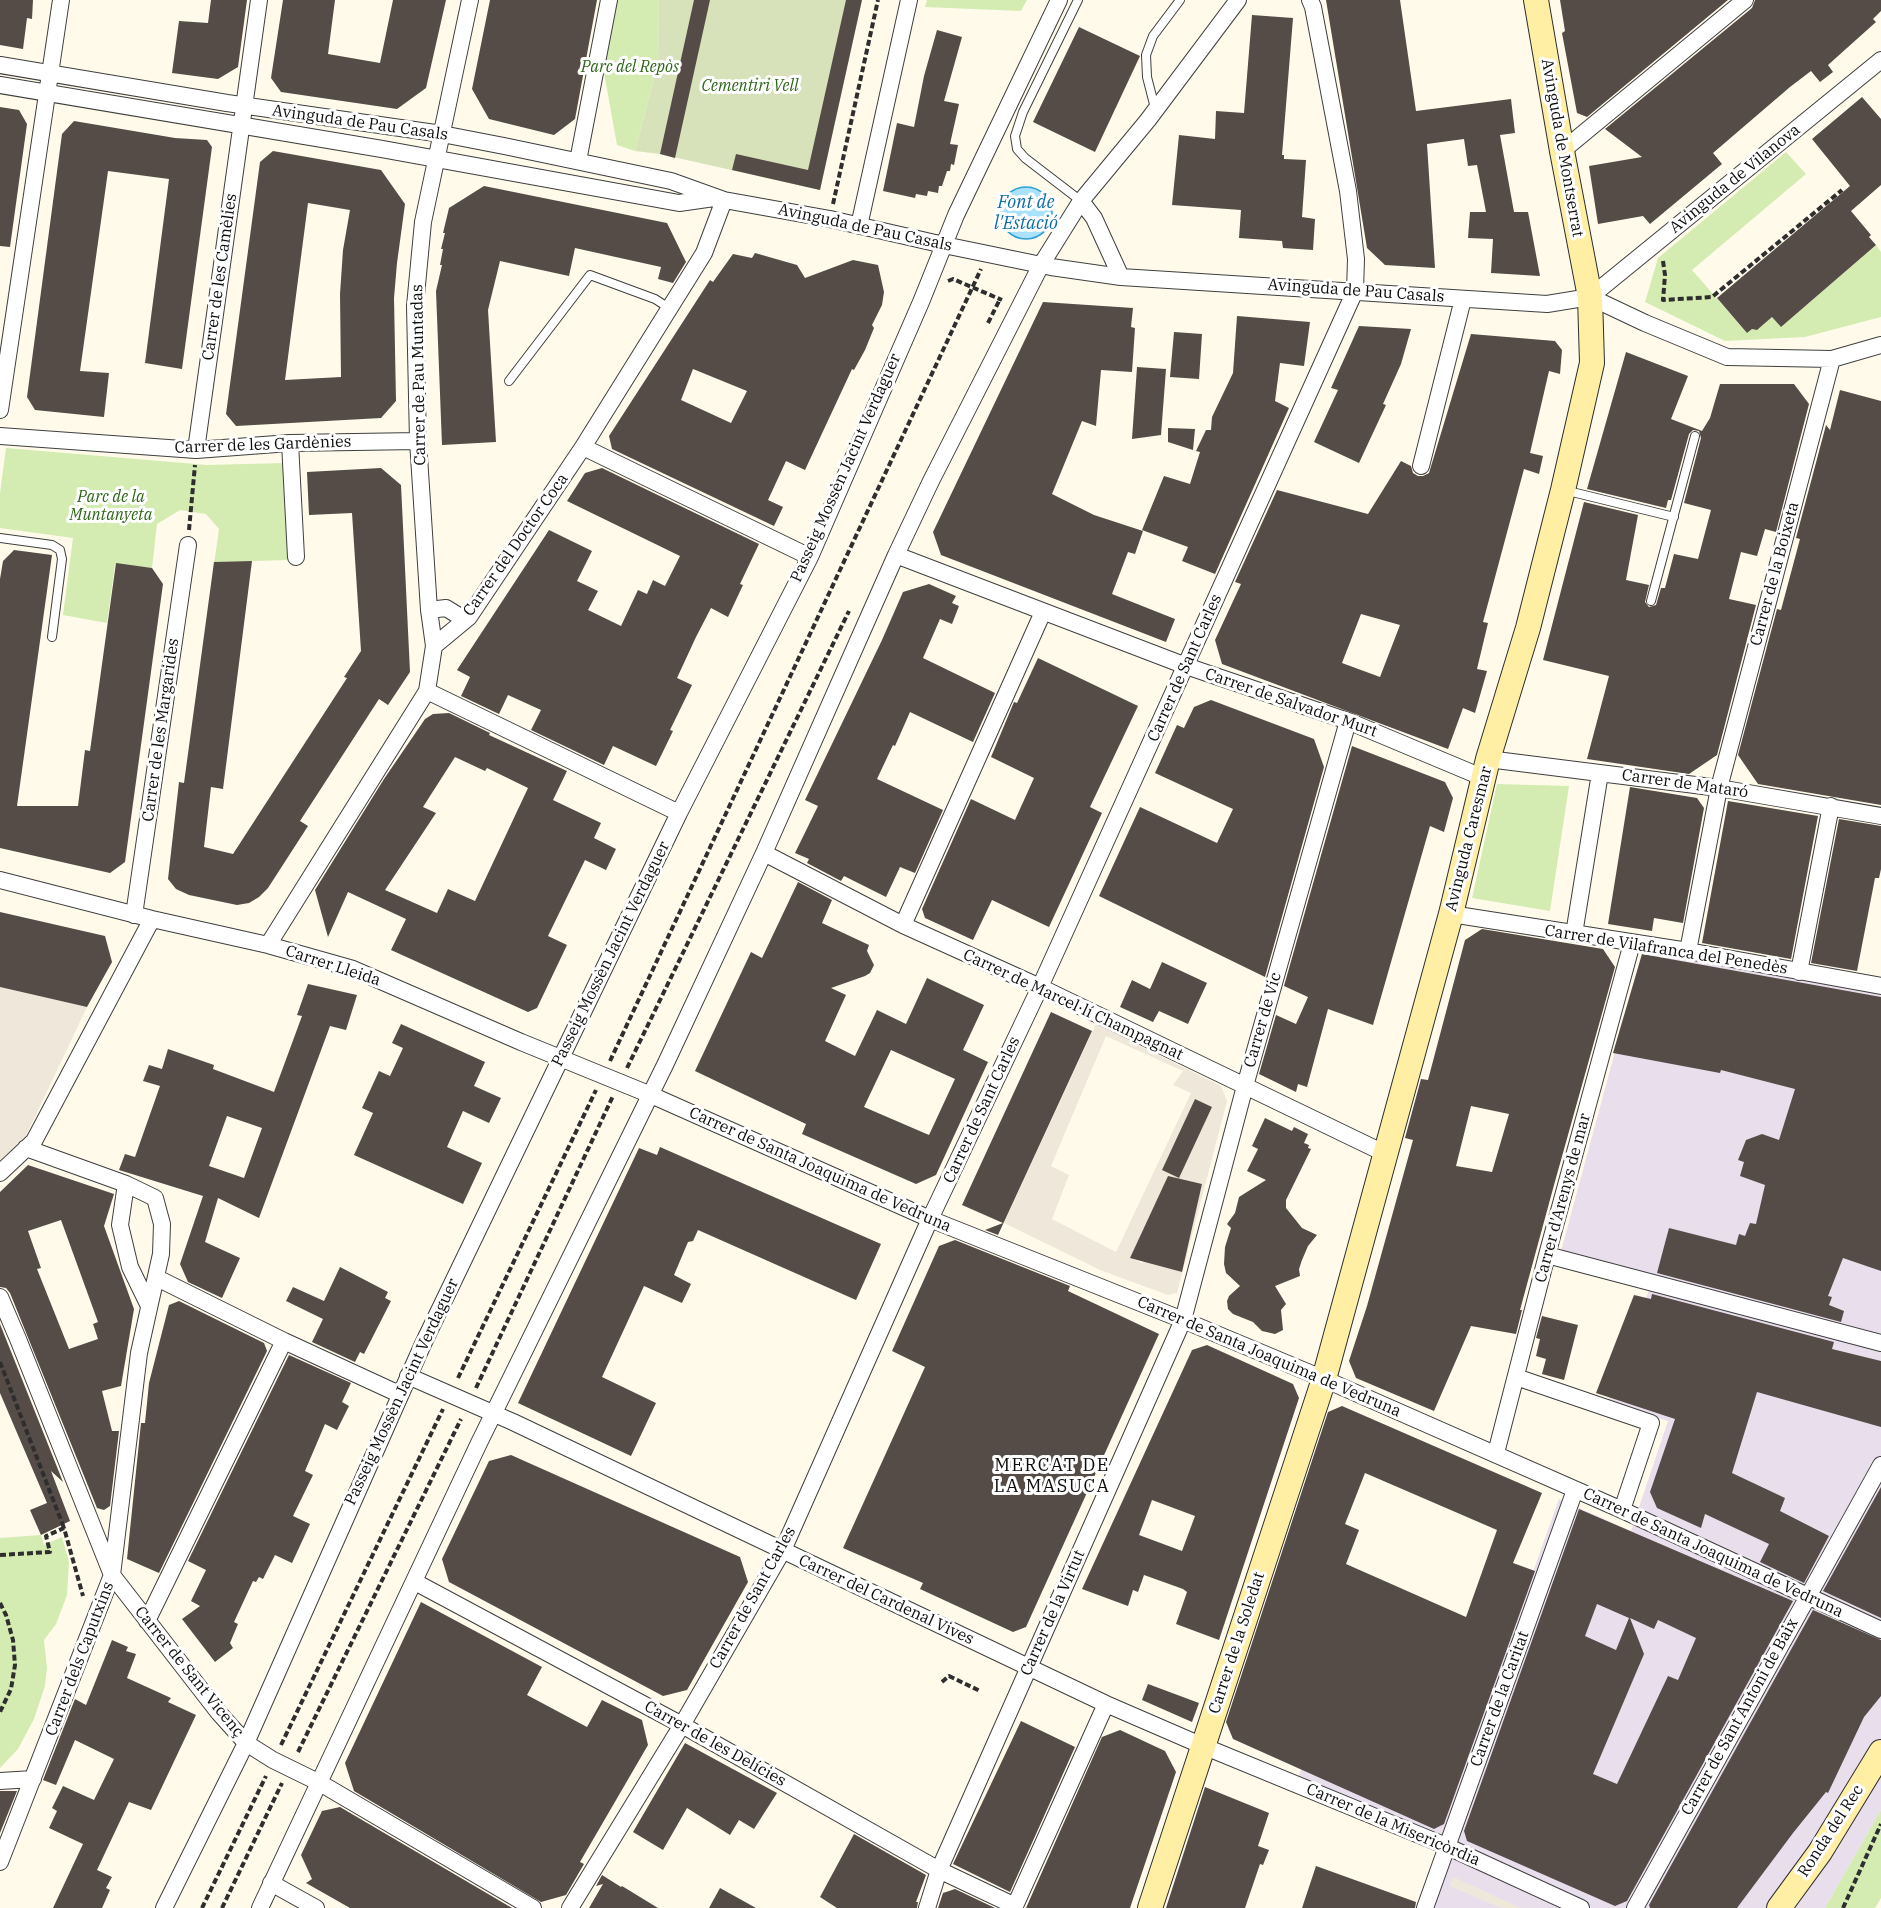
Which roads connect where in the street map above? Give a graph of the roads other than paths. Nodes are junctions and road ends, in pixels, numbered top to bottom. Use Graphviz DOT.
graph roads {
  1 [pos="61,0"];
  2 [pos="259,0"];
  3 [pos="470,0"];
  4 [pos="609,0"];
  5 [pos="909,0"];
  6 [pos="1059,0"];
  7 [pos="1077,0"];
  8 [pos="1180,0"];
  9 [pos="1238,0"];
  10 [pos="1310,0"];
  11 [pos="1536,0"];
  12 [pos="1744,0"];
  13 [pos="1881,60"];
  14 [pos="0,65"];
  15 [pos="50,73"];
  16 [pos="0,85"];
  17 [pos="48,93"];
  18 [pos="243,105"];
  19 [pos="1156,110"];
  20 [pos="241,125"];
  21 [pos="442,134"];
  22 [pos="1562,151"];
  23 [pos="437,158"];
  24 [pos="578,161"];
  25 [pos="720,199"];
  26 [pos="1081,201"];
  27 [pos="859,226"];
  28 [pos="944,245"];
  29 [pos="1041,265"];
  30 [pos="1121,277"];
  31 [pos="1355,291"];
  32 [pos="1590,297"];
  33 [pos="1463,298"];
  34 [pos="669,308"];
  35 [pos="1881,345"];
  36 [pos="1832,359"];
  37 [pos="509,381"];
  38 [pos="0,410"];
  39 [pos="1695,435"];
  40 [pos="0,436"];
  41 [pos="418,441"];
  42 [pos="290,443"];
  43 [pos="584,447"];
  44 [pos="196,450"];
  45 [pos="1421,466"];
  46 [pos="1563,490"];
  47 [pos="1674,517"];
  48 [pos="0,538"];
  49 [pos="188,545"];
  50 [pos="896,555"];
  51 [pos="810,556"];
  52 [pos="296,557"];
  53 [pos="1651,601"];
  54 [pos="429,610"];
  55 [pos="1043,612"];
  56 [pos="469,617"];
  57 [pos="52,637"];
  58 [pos="434,646"];
  59 [pos="1186,666"];
  60 [pos="427,691"];
  61 [pos="1348,721"];
  62 [pos="1486,768"];
  63 [pos="1600,773"];
  64 [pos="1719,788"];
  65 [pos="1831,806"];
  66 [pos="679,813"];
  67 [pos="1881,816"];
  68 [pos="764,853"];
  69 [pos="0,880"];
  70 [pos="1450,914"];
  71 [pos="134,915"];
  72 [pos="152,919"];
  73 [pos="903,925"];
  74 [pos="1574,934"];
  75 [pos="1632,943"];
  76 [pos="268,945"];
  77 [pos="1688,951"];
  78 [pos="1799,972"];
  79 [pos="1881,986"];
  80 [pos="1040,987"];
  81 [pos="560,1058"];
  82 [pos="1245,1086"];
  83 [pos="651,1095"];
  84 [pos="26,1148"];
  85 [pos="1384,1153"];
  86 [pos="0,1173"];
  87 [pos="126,1184"];
  88 [pos="930,1219"];
  89 [pos="1547,1255"];
  90 [pos="157,1278"];
  91 [pos="0,1297"];
  92 [pos="149,1306"];
  93 [pos="1183,1320"];
  94 [pos="284,1341"];
  95 [pos="1881,1343"];
  96 [pos="408,1376"];
  97 [pos="1516,1377"];
  98 [pos="1324,1378"];
  99 [pos="399,1394"];
  100 [pos="494,1414"];
  101 [pos="1496,1453"];
  102 [pos="1881,1465"];
  103 [pos="1575,1490"];
  104 [pos="1622,1510"];
  105 [pos="783,1550"];
  106 [pos="112,1575"];
  107 [pos="415,1582"];
  108 [pos="1806,1596"];
  109 [pos="147,1621"];
  110 [pos="1881,1630"];
  111 [pos="1029,1667"];
  112 [pos="1106,1704"];
  113 [pos="682,1725"];
  114 [pos="246,1743"];
  115 [pos="1203,1746"];
  116 [pos="1881,1752"];
  117 [pos="33,1779"];
  118 [pos="0,1781"];
  119 [pos="320,1783"];
  120 [pos="1446,1846"];
  121 [pos="0,1862"];
  122 [pos="939,1870"];
  123 [pos="271,1883"];
  124 [pos="1015,1907"];
  125 [pos="164,1908"];
  126 [pos="260,1908"];
  127 [pos="316,1908"];
  128 [pos="533,1908"];
  129 [pos="570,1908"];
  130 [pos="927,1908"];
  131 [pos="1150,1908"];
  132 [pos="1425,1908"];
  133 [pos="1581,1908"];
  134 [pos="1635,1908"];
  135 [pos="1779,1908"];
  1 -- 15 [label="street"];
  2 -- 18 [label="street, Carrer de les Camèlies"];
  3 -- 21 [label="street, Carrer de Pau Muntadas"];
  4 -- 24 [label="street"];
  5 -- 27 [label="street"];
  6 -- 28 [label="street, Passeig Mossèn Jacint Verdaguer"];
  7 -- 26 [label="lane"];
  8 -- 19 [label="lane"];
  9 -- 19 [label="street"];
  10 -- 31 [label="street"];
  11 -- 22 [label="street, Avinguda de Montserrat"];
  12 -- 22 [label="street"];
  13 -- 32 [label="street, Avinguda de Vilanova"];
  14 -- 15 [label="street, Avinguda de Pau Casals"];
  15 -- 17 [label="street"];
  15 -- 18 [label="street, Avinguda de Pau Casals"];
  16 -- 17 [label="street, Avinguda de Pau Casals"];
  17 -- 20 [label="street, Avinguda de Pau Casals"];
  17 -- 38 [label="street"];
  18 -- 20 [label="street, Carrer de les Camèlies"];
  18 -- 21 [label="street, Avinguda de Pau Casals"];
  19 -- 26 [label="street"];
  20 -- 23 [label="street, Avinguda de Pau Casals"];
  20 -- 44 [label="street, Carrer de les Camèlies"];
  21 -- 23 [label="street, Carrer de Pau Muntadas"];
  21 -- 24 [label="street, Avinguda de Pau Casals"];
  22 -- 32 [label="street, Avinguda de Montserrat"];
  23 -- 25 [label="street, Avinguda de Pau Casals"];
  23 -- 41 [label="street, Carrer de Pau Muntadas"];
  24 -- 25 [label="street, Avinguda de Pau Casals"];
  25 -- 27 [label="street, Avinguda de Pau Casals"];
  25 -- 34 [label="street, Carrer del Doctor Coca"];
  26 -- 29 [label="street"];
  26 -- 30 [label="street"];
  27 -- 28 [label="street, Avinguda de Pau Casals"];
  28 -- 29 [label="street, Avinguda de Pau Casals"];
  28 -- 51 [label="street, Passeig Mossèn Jacint Verdaguer"];
  29 -- 30 [label="street, Avinguda de Pau Casals"];
  29 -- 50 [label="street"];
  30 -- 31 [label="street, Avinguda de Pau Casals"];
  31 -- 33 [label="street, Avinguda de Pau Casals"];
  31 -- 59 [label="street, Carrer de Sant Carles"];
  32 -- 33 [label="street, Avinguda de Pau Casals"];
  32 -- 36 [label="street"];
  32 -- 46 [label="street, Avinguda Caresmar"];
  33 -- 45 [label="street"];
  34 -- 37 [label="lane"];
  34 -- 43 [label="street, Carrer del Doctor Coca"];
  35 -- 36 [label="street"];
  36 -- 64 [label="street, Carrer de la Boixeta"];
  39 -- 47 [label="lane"];
  40 -- 44 [label="street, Carrer de les Gardènies"];
  41 -- 42 [label="street, Carrer de les Gardènies"];
  41 -- 54 [label="street, Carrer de Pau Muntadas"];
  42 -- 44 [label="street, Carrer de les Gardènies"];
  42 -- 52 [label="street"];
  43 -- 51 [label="street"];
  43 -- 56 [label="street, Carrer del Doctor Coca"];
  46 -- 47 [label="lane"];
  46 -- 62 [label="street, Avinguda Caresmar"];
  47 -- 53 [label="lane"];
  48 -- 57 [label="lane"];
  49 -- 71 [label="street, Carrer de les Margarides"];
  50 -- 55 [label="street, Carrer de Salvador Murt"];
  50 -- 68 [label="street"];
  51 -- 66 [label="street, Passeig Mossèn Jacint Verdaguer"];
  54 -- 56 [label="street"];
  54 -- 58 [label="street, Carrer de Pau Muntadas"];
  55 -- 59 [label="street, Carrer de Salvador Murt"];
  55 -- 73 [label="street"];
  56 -- 58 [label="street, Carrer del Doctor Coca"];
  58 -- 60 [label="street"];
  59 -- 61 [label="street, Carrer de Salvador Murt"];
  59 -- 80 [label="street, Carrer de Sant Carles"];
  60 -- 66 [label="street"];
  60 -- 76 [label="street"];
  61 -- 62 [label="street, Carrer de Salvador Murt"];
  61 -- 82 [label="street, Carrer de Vic"];
  62 -- 63 [label="street, Carrer de Mataró"];
  62 -- 70 [label="street, Avinguda Caresmar"];
  63 -- 64 [label="street, Carrer de Mataró"];
  63 -- 74 [label="street"];
  64 -- 65 [label="street, Carrer de Mataró"];
  64 -- 77 [label="street, Carrer de la Boixeta"];
  65 -- 67 [label="street, Carrer de Mataró"];
  65 -- 78 [label="street"];
  66 -- 81 [label="street, Passeig Mossèn Jacint Verdaguer"];
  68 -- 73 [label="street, Carrer de Marcel·lí Champagnat"];
  68 -- 83 [label="street"];
  69 -- 71 [label="street, Carrer Lleida"];
  70 -- 74 [label="street, Carrer de Vilafranca del Penedès"];
  70 -- 85 [label="street, Avinguda Caresmar"];
  71 -- 72 [label="street, Carrer Lleida"];
  72 -- 76 [label="street, Carrer Lleida"];
  72 -- 84 [label="street"];
  73 -- 80 [label="street, Carrer de Marcel·lí Champagnat"];
  74 -- 75 [label="street, Carrer de Vilafranca del Penedès"];
  75 -- 77 [label="street, Carrer de Vilafranca del Penedès"];
  75 -- 89 [label="street, Carrer d'Arenys de mar"];
  76 -- 81 [label="street, Carrer Lleida"];
  77 -- 78 [label="street, Carrer de Vilafranca del Penedès"];
  78 -- 79 [label="street, Carrer de Vilafranca del Penedès"];
  80 -- 82 [label="street, Carrer de Marcel·lí Champagnat"];
  80 -- 88 [label="street, Carrer de Sant Carles"];
  81 -- 83 [label="street, Carrer Lleida"];
  81 -- 96 [label="street, Passeig Mossèn Jacint Verdaguer"];
  82 -- 85 [label="street, Carrer de Marcel·lí Champagnat"];
  82 -- 93 [label="street, Carrer de Vic"];
  83 -- 88 [label="street, Carrer de Santa Joaquima de Vedruna"];
  83 -- 100 [label="street"];
  84 -- 86 [label="street"];
  84 -- 87 [label="street, Carrer dels Caputxins"];
  85 -- 98 [label="street, Avinguda Caresmar"];
  87 -- 90 [label="street, Carrer dels Caputxins"];
  87 -- 92 [label="street"];
  88 -- 93 [label="street, Carrer de Santa Joaquima de Vedruna"];
  88 -- 105 [label="street, Carrer de Sant Carles"];
  89 -- 95 [label="street"];
  89 -- 97 [label="street, Carrer d'Arenys de mar"];
  90 -- 92 [label="street, Carrer dels Caputxins"];
  90 -- 94 [label="street"];
  91 -- 106 [label="street, Carrer de Sant Vicenç"];
  92 -- 106 [label="street, Carrer dels Caputxins"];
  93 -- 98 [label="street, Carrer de Santa Joaquima de Vedruna"];
  93 -- 111 [label="street, Carrer de la Virtut"];
  94 -- 99 [label="street"];
  94 -- 109 [label="street"];
  96 -- 99 [label="street, Passeig Mossèn Jacint Verdaguer"];
  96 -- 100 [label="street, Carrer del Cardenal Vives"];
  97 -- 101 [label="street, Carrer d'Arenys de mar"];
  97 -- 104 [label="street"];
  98 -- 101 [label="street, Carrer de Santa Joaquima de Vedruna"];
  98 -- 115 [label="street, Carrer de la Soledat"];
  99 -- 114 [label="street, Passeig Mossèn Jacint Verdaguer"];
  100 -- 105 [label="street, Carrer del Cardenal Vives"];
  100 -- 107 [label="street"];
  101 -- 103 [label="street, Carrer de Santa Joaquima de Vedruna"];
  102 -- 108 [label="street, Carrer de Sant Antoni de Baix"];
  103 -- 104 [label="street, Carrer de Santa Joaquima de Vedruna"];
  103 -- 120 [label="street, Carrer de la Caritat"];
  104 -- 108 [label="street, Carrer de Santa Joaquima de Vedruna"];
  105 -- 111 [label="street, Carrer del Cardenal Vives"];
  105 -- 113 [label="street, Carrer de Sant Carles"];
  106 -- 109 [label="street, Carrer de Sant Vicenç"];
  106 -- 117 [label="street, Carrer dels Caputxins"];
  107 -- 113 [label="street, Carrer de les Delícies"];
  107 -- 119 [label="street"];
  108 -- 110 [label="street, Carrer de Santa Joaquima de Vedruna"];
  108 -- 134 [label="street, Carrer de Sant Antoni de Baix"];
  109 -- 114 [label="street, Carrer de Sant Vicenç"];
  111 -- 112 [label="street, Carrer del Cardenal Vives"];
  111 -- 122 [label="street, Carrer de la Virtut"];
  112 -- 115 [label="street, Carrer del Cardenal Vives"];
  112 -- 124 [label="street"];
  113 -- 122 [label="street, Carrer de les Delícies"];
  113 -- 129 [label="street, Carrer de Sant Carles"];
  114 -- 119 [label="street, Carrer de Sant Vicenç"];
  114 -- 125 [label="street, Passeig Mossèn Jacint Verdaguer"];
  115 -- 120 [label="street, Carrer de la Misericòrdia"];
  115 -- 131 [label="street, Carrer de la Soledat"];
  116 -- 135 [label="street, Ronda del Rec"];
  117 -- 118 [label="street"];
  117 -- 121 [label="street, Carrer dels Caputxins"];
  119 -- 123 [label="street"];
  119 -- 128 [label="street, Carrer de Sant Vicenç"];
  120 -- 132 [label="street, Carrer de la Caritat"];
  120 -- 133 [label="street, Carrer de la Misericòrdia"];
  122 -- 124 [label="street, Carrer de les Delícies"];
  122 -- 130 [label="street, Carrer de la Virtut"];
  123 -- 126 [label="street"];
  123 -- 127 [label="street"];
}
